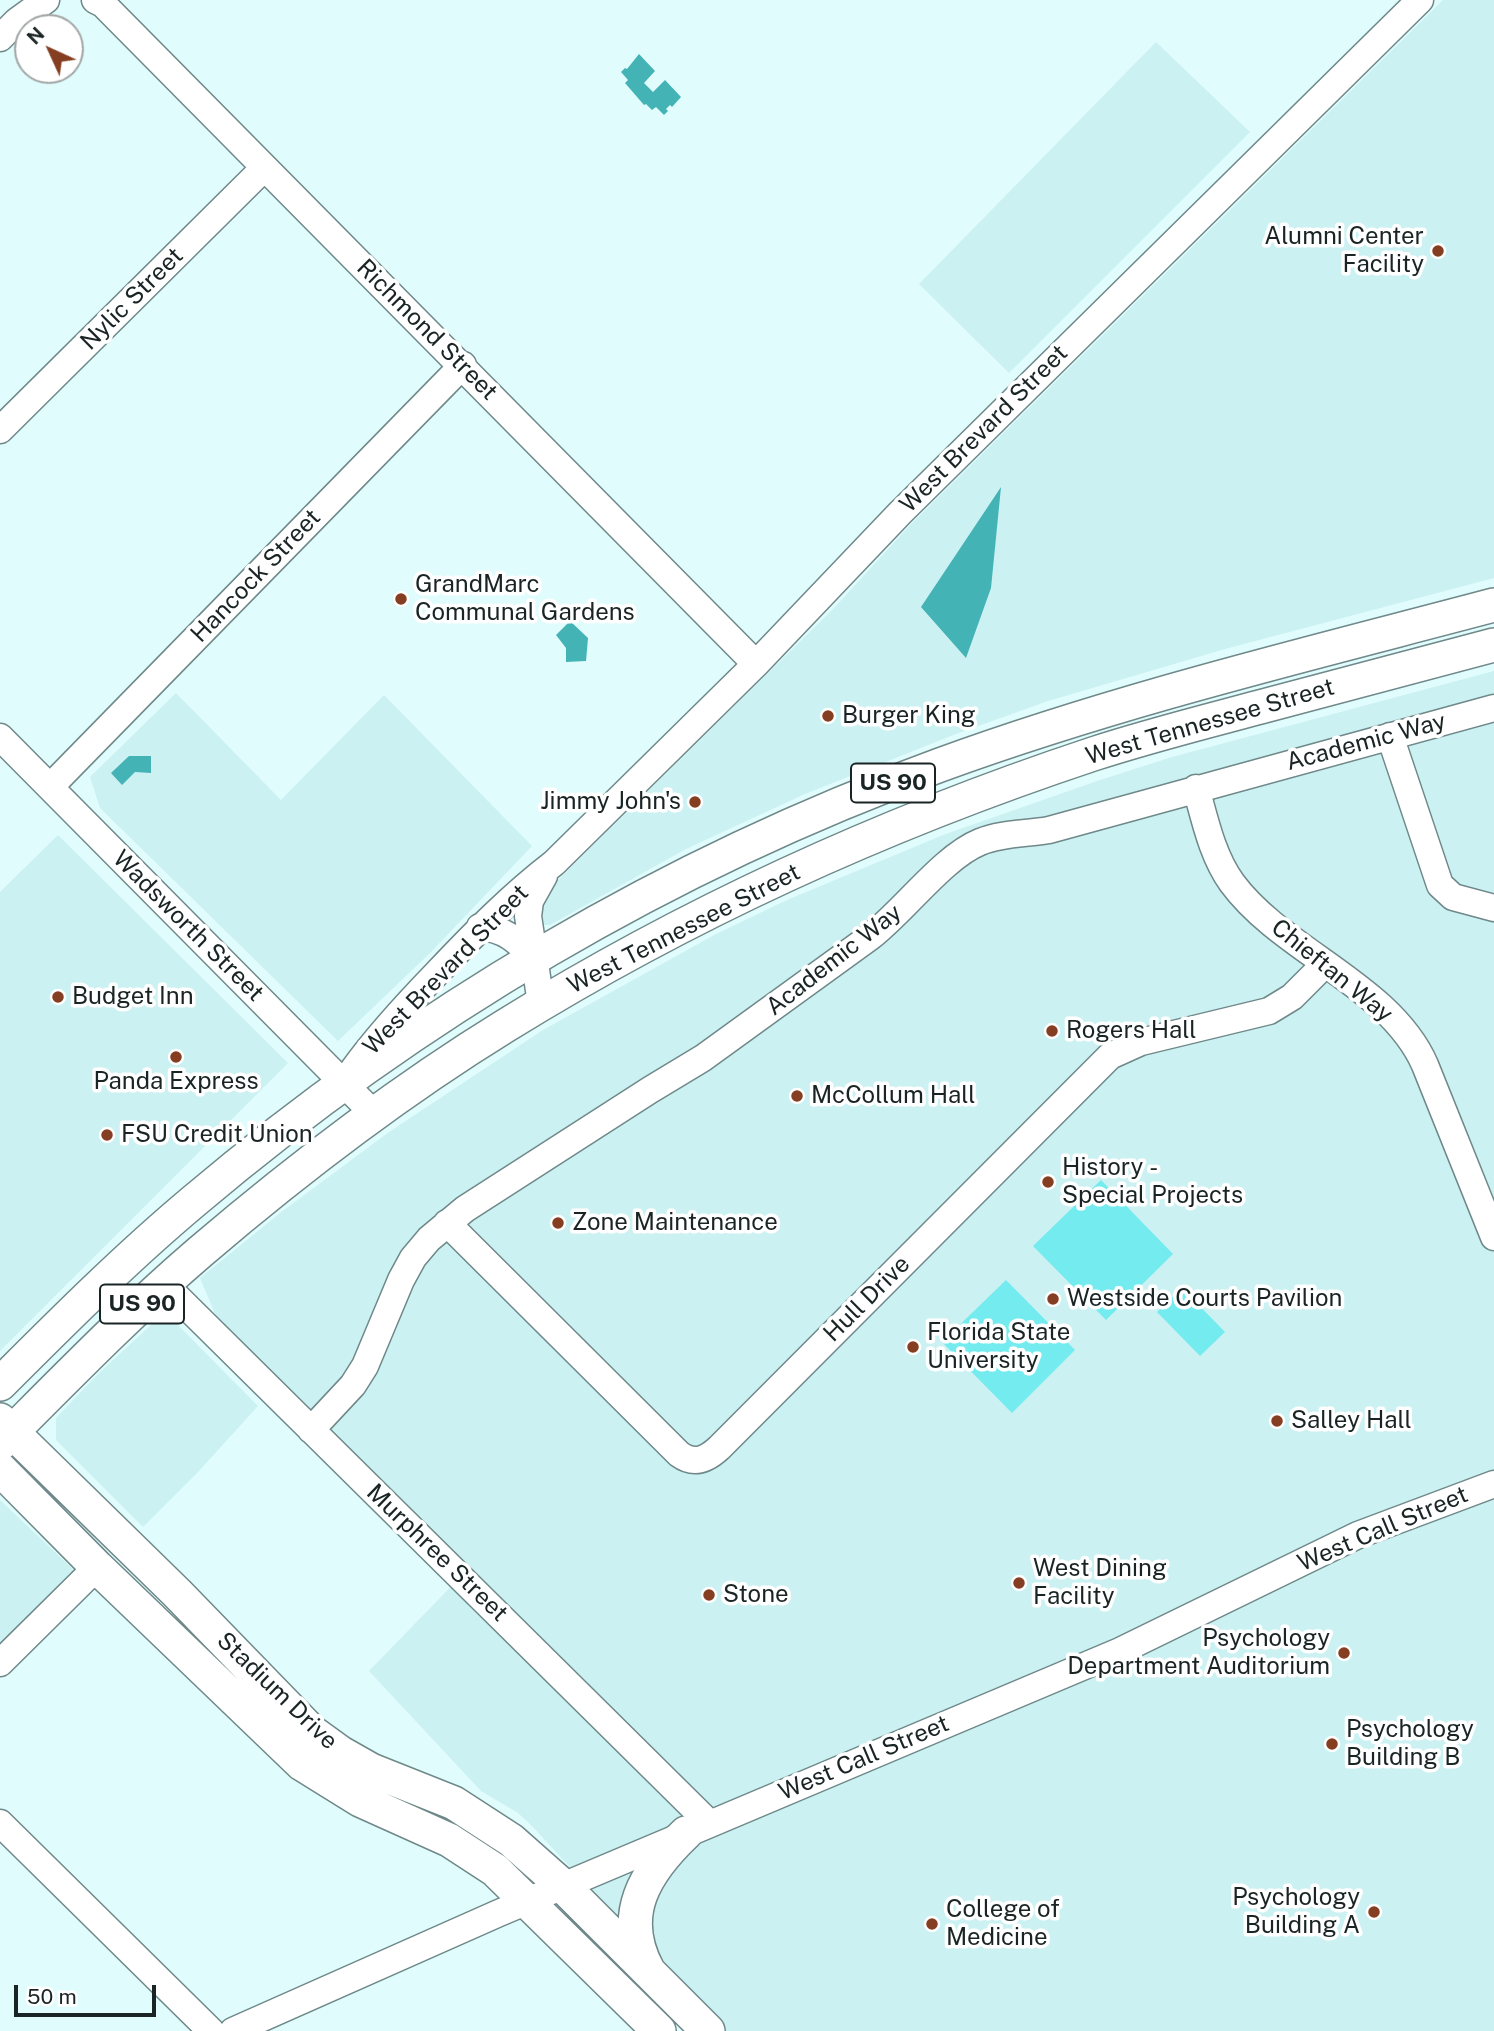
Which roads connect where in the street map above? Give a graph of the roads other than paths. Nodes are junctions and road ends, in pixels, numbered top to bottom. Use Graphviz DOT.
graph roads {
  1 [pos="46,0"];
  2 [pos="95,0"];
  3 [pos="1420,0"];
  4 [pos="0,38"];
  5 [pos="264,168"];
  6 [pos="463,365"];
  7 [pos="0,430"];
  8 [pos="1494,605"];
  9 [pos="1494,645"];
  10 [pos="756,664"];
  11 [pos="1494,708"];
  12 [pos="1390,736"];
  13 [pos="0,737"];
  14 [pos="50,787"];
  15 [pos="1196,788"];
  16 [pos="554,863"];
  17 [pos="1494,908"];
  18 [pos="480,927"];
  19 [pos="533,958"];
  20 [pos="1325,964"];
  21 [pos="541,1004"];
  22 [pos="344,1083"];
  23 [pos="375,1115"];
  24 [pos="447,1223"];
  25 [pos="1494,1237"];
  26 [pos="164,1284"];
  27 [pos="0,1384"];
  28 [pos="311,1430"];
  29 [pos="4,1432"];
  30 [pos="0,1469"];
  31 [pos="1494,1484"];
  32 [pos="97,1567"];
  33 [pos="0,1663"];
  34 [pos="0,1823"];
  35 [pos="697,1828"];
  36 [pos="563,1886"];
  37 [pos="528,1901"];
  38 [pos="649,1972"];
  39 [pos="211,2031"];
  40 [pos="233,2031"];
  41 [pos="659,2031"];
  42 [pos="708,2031"];
  1 -- 4 [label="street"];
  2 -- 5 [label="street, Richmond Street"];
  3 -- 10 [label="street, West Brevard Street"];
  5 -- 6 [label="street, Richmond Street"];
  5 -- 7 [label="street, Nylic Street"];
  6 -- 10 [label="street, Richmond Street"];
  6 -- 14 [label="street, Hancock Street"];
  8 -- 19 [label="main road, West Tennessee Street / US 90"];
  9 -- 21 [label="main road, West Tennessee Street / US 90"];
  10 -- 16 [label="street, West Brevard Street"];
  11 -- 12 [label="street, Academic Way"];
  12 -- 15 [label="street, Academic Way"];
  12 -- 17 [label="street"];
  13 -- 14 [label="street, Wadsworth Street"];
  14 -- 22 [label="street, Wadsworth Street"];
  15 -- 20 [label="street, Chieftan Way"];
  15 -- 24 [label="street, Academic Way"];
  16 -- 18 [label="street, West Brevard Street"];
  16 -- 19 [label="street, West Brevard Street"];
  18 -- 19 [label="street"];
  18 -- 22 [label="street, West Brevard Street"];
  19 -- 21 [label="street, West Brevard Street"];
  19 -- 22 [label="main road, West Tennessee Street / US 90"];
  20 -- 24 [label="street, Hull Drive"];
  20 -- 25 [label="street, Chieftan Way"];
  21 -- 23 [label="main road, West Tennessee Street / US 90"];
  22 -- 23 [label="street, Wadsworth Street"];
  22 -- 27 [label="main road, West Tennessee Street / US 90"];
  23 -- 26 [label="main road, West Tennessee Street / US 90"];
  24 -- 28 [label="street, Academic Way"];
  26 -- 28 [label="street, Murphree Street"];
  26 -- 29 [label="main road, West Tennessee Street / US 90"];
  28 -- 35 [label="street, Murphree Street"];
  29 -- 36 [label="main road, Stadium Drive"];
  30 -- 32 [label="main road, Stadium Drive"];
  31 -- 35 [label="street, West Call Street"];
  32 -- 33 [label="street"];
  32 -- 37 [label="main road, Stadium Drive"];
  34 -- 39 [label="street"];
  35 -- 36 [label="street, West Call Street"];
  35 -- 38 [label="main road"];
  36 -- 37 [label="street, West Call Street"];
  36 -- 38 [label="main road, Stadium Drive"];
  37 -- 40 [label="street, West Call Street"];
  37 -- 41 [label="main road, Stadium Drive"];
  38 -- 42 [label="main road, Stadium Drive"];
}
